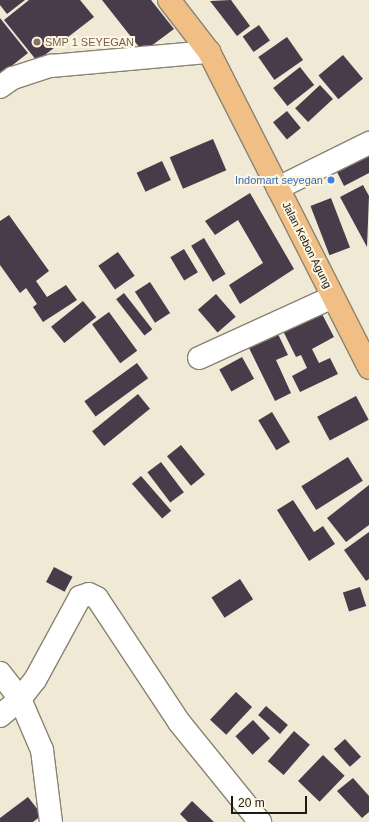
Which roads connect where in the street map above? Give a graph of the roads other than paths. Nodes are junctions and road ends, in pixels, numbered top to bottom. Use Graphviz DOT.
graph roads {
  1 [pos="169,0"];
  2 [pos="209,52"];
  3 [pos="0,87"];
  4 [pos="369,143"];
  5 [pos="278,188"];
  6 [pos="333,297"];
  7 [pos="199,358"];
  8 [pos="369,368"];
  9 [pos="0,673"];
  10 [pos="27,690"];
  11 [pos="0,716"];
  12 [pos="51,822"];
  13 [pos="260,822"];
  1 -- 2 [label="main road, Jalan Kebon Agung"];
  2 -- 3 [label="street"];
  2 -- 5 [label="main road, Jalan Kebon Agung"];
  4 -- 5 [label="street"];
  5 -- 6 [label="main road, Jalan Kebon Agung"];
  6 -- 7 [label="street"];
  6 -- 8 [label="main road, Jalan Kebon Agung"];
  9 -- 10 [label="street"];
  10 -- 11 [label="street"];
  10 -- 12 [label="street"];
  10 -- 13 [label="street"];
}
